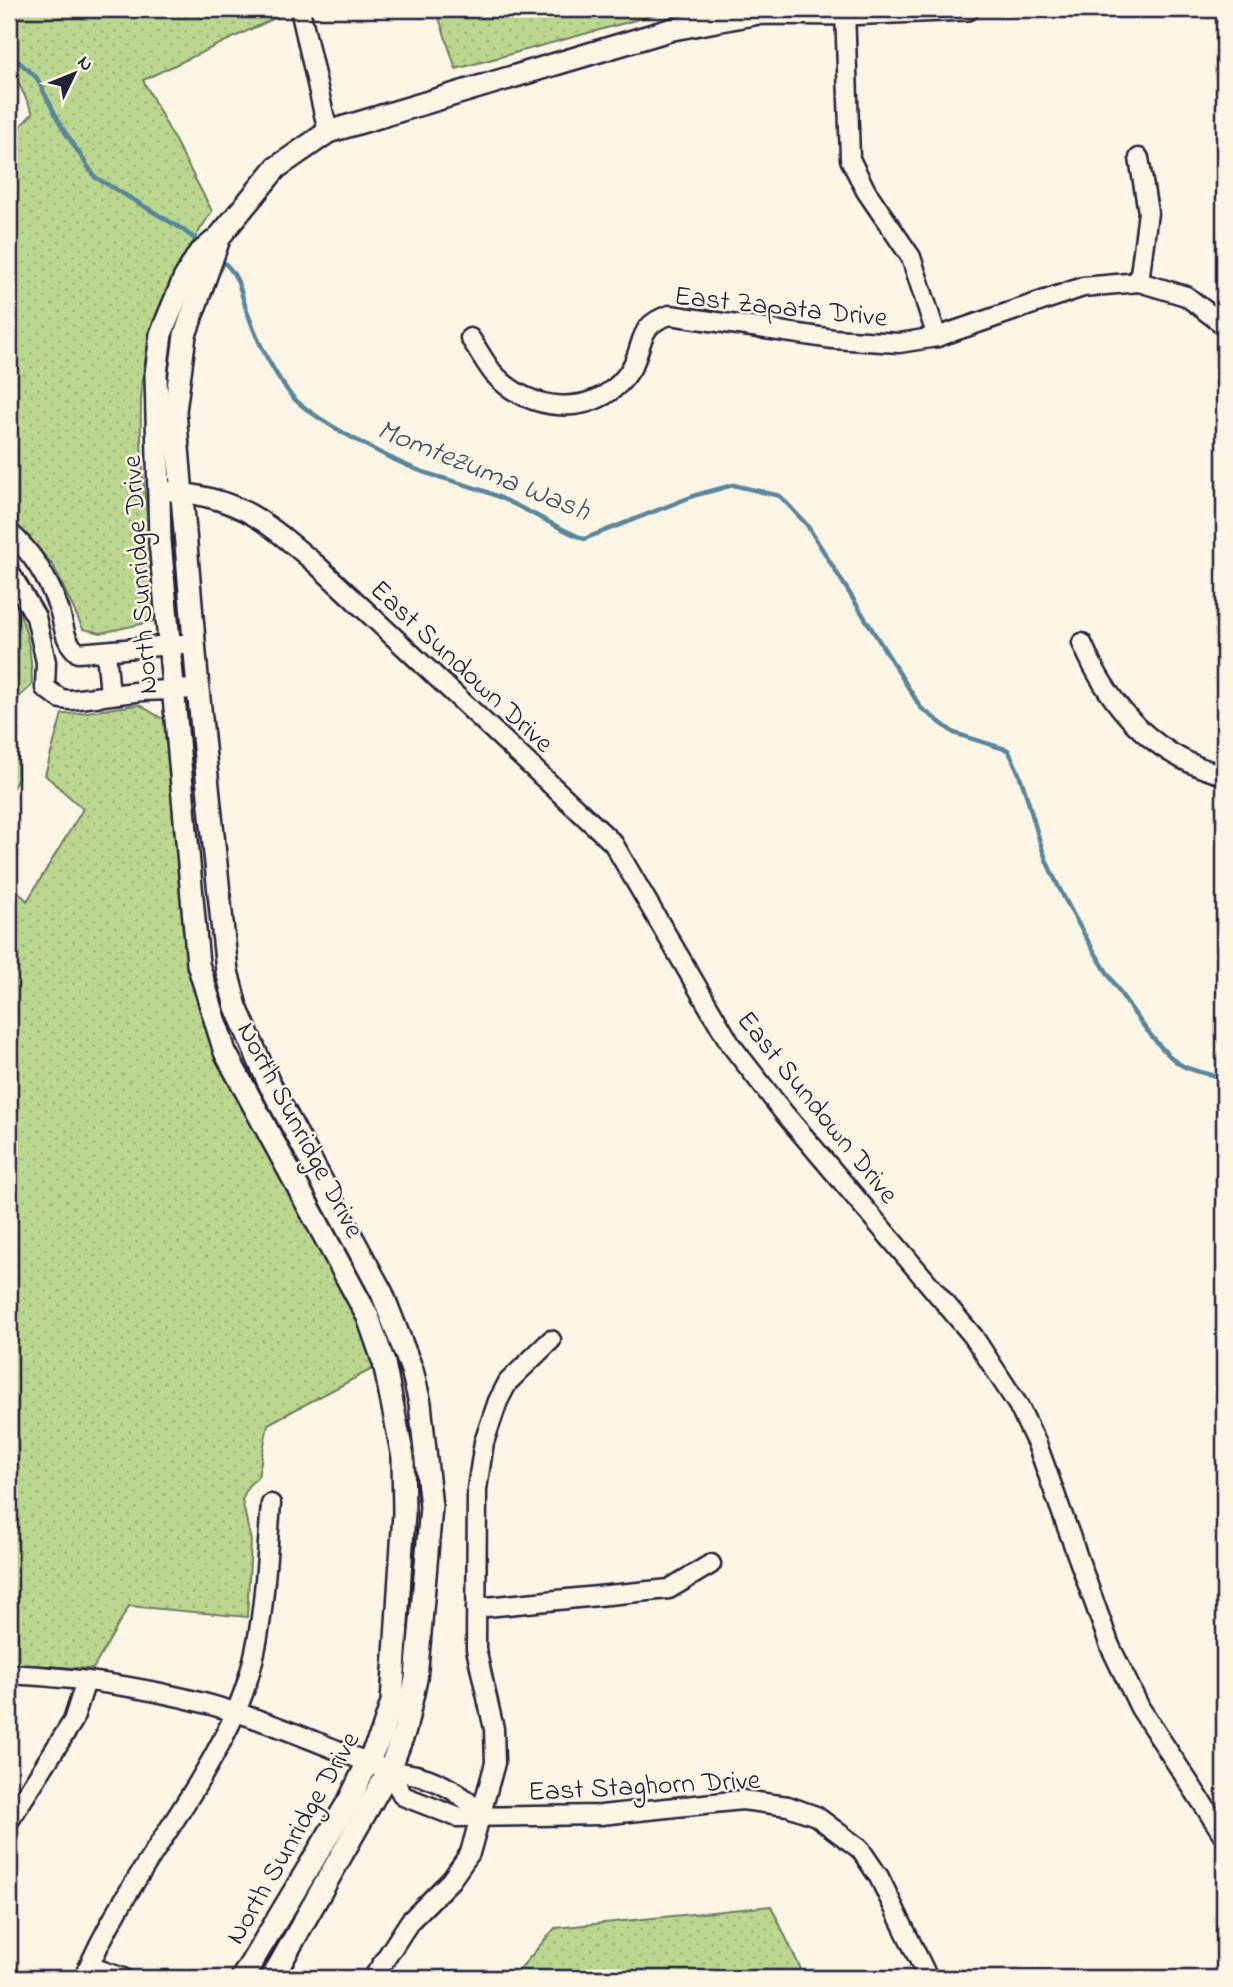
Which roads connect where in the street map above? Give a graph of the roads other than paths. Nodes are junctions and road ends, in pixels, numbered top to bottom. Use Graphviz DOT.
graph roads {
  1 [pos="300,9"];
  2 [pos="968,9"];
  3 [pos="845,11"];
  4 [pos="328,132"];
  5 [pos="1139,158"];
  6 [pos="220,236"];
  7 [pos="1139,282"];
  8 [pos="1224,325"];
  9 [pos="937,337"];
  10 [pos="470,338"];
  11 [pos="158,490"];
  12 [pos="180,492"];
  13 [pos="9,532"];
  14 [pos="9,571"];
  15 [pos="194,643"];
  16 [pos="1082,643"];
  17 [pos="70,645"];
  18 [pos="167,647"];
  19 [pos="44,652"];
  20 [pos="106,652"];
  21 [pos="198,689"];
  22 [pos="172,690"];
  23 [pos="110,694"];
  24 [pos="1224,775"];
  25 [pos="551,1340"];
  26 [pos="271,1504"];
  27 [pos="711,1564"];
  28 [pos="476,1608"];
  29 [pos="9,1674"];
  30 [pos="86,1681"];
  31 [pos="236,1712"];
  32 [pos="369,1763"];
  33 [pos="389,1771"];
  34 [pos="438,1783"];
  35 [pos="427,1806"];
  36 [pos="480,1814"];
  37 [pos="9,1821"];
  38 [pos="1224,1836"];
  39 [pos="87,1972"];
  40 [pos="124,1978"];
  41 [pos="242,1978"];
  42 [pos="272,1978"];
  43 [pos="373,1978"];
  44 [pos="928,1978"];
  1 -- 4 [label="street"];
  2 -- 3 [label="street, North Sunridge Drive"];
  3 -- 4 [label="street, North Sunridge Drive"];
  3 -- 9 [label="street"];
  4 -- 6 [label="street, North Sunridge Drive"];
  5 -- 7 [label="street"];
  6 -- 11 [label="street, North Sunridge Drive"];
  6 -- 12 [label="street, North Sunridge Drive"];
  7 -- 8 [label="street, East Zapata Drive"];
  7 -- 9 [label="street, East Zapata Drive"];
  9 -- 10 [label="street, East Zapata Drive"];
  11 -- 12 [label="street, East Sundown Drive"];
  11 -- 18 [label="street, North Sunridge Drive"];
  12 -- 15 [label="street, North Sunridge Drive"];
  12 -- 38 [label="street, East Sundown Drive"];
  13 -- 17 [label="street"];
  14 -- 19 [label="street"];
  15 -- 18 [label="street"];
  15 -- 21 [label="street, North Sunridge Drive"];
  16 -- 24 [label="street"];
  17 -- 19 [label="street"];
  17 -- 20 [label="street"];
  18 -- 20 [label="street"];
  18 -- 22 [label="street, North Sunridge Drive"];
  19 -- 23 [label="street"];
  20 -- 23 [label="street"];
  21 -- 22 [label="street"];
  21 -- 33 [label="street, North Sunridge Drive"];
  22 -- 23 [label="street"];
  22 -- 32 [label="street, North Sunridge Drive"];
  25 -- 28 [label="street"];
  26 -- 31 [label="street"];
  27 -- 28 [label="street"];
  28 -- 36 [label="street"];
  29 -- 30 [label="street"];
  30 -- 31 [label="street"];
  30 -- 37 [label="street"];
  31 -- 32 [label="street"];
  31 -- 39 [label="street"];
  32 -- 33 [label="street"];
  32 -- 41 [label="street, North Sunridge Drive"];
  33 -- 34 [label="street"];
  33 -- 35 [label="street, East Staghorn Drive"];
  33 -- 42 [label="street, North Sunridge Drive"];
  34 -- 35 [label="street"];
  34 -- 36 [label="street"];
  35 -- 36 [label="street, East Staghorn Drive"];
  36 -- 43 [label="street"];
  36 -- 44 [label="street, East Staghorn Drive"];
  39 -- 40 [label="street"];
}
